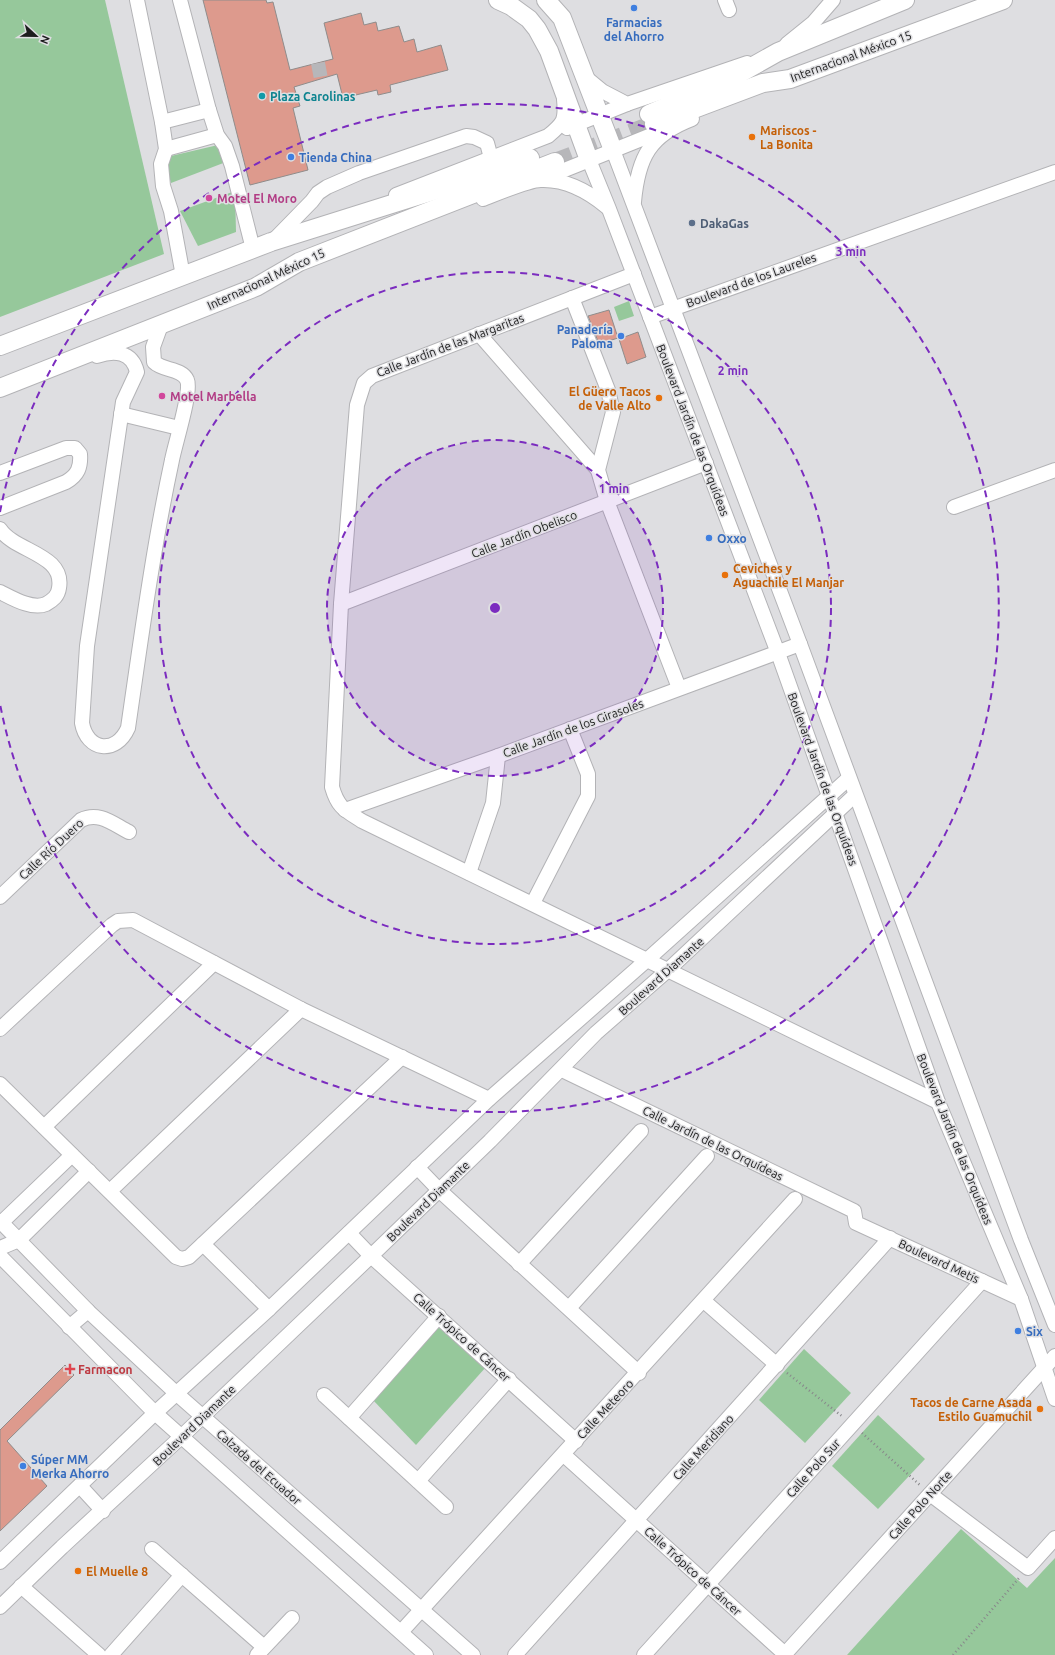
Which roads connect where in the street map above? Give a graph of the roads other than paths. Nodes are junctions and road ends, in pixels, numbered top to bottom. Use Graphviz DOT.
graph roads {
  1 [pos="137,0"];
  2 [pos="180,0"];
  3 [pos="498,0"];
  4 [pos="546,0"];
  5 [pos="832,0"];
  6 [pos="905,0"];
  7 [pos="1003,0"];
  8 [pos="876,5"];
  9 [pos="778,52"];
  10 [pos="584,77"];
  11 [pos="790,79"];
  12 [pos="563,89"];
  13 [pos="627,104"];
  14 [pos="209,110"];
  15 [pos="598,114"];
  16 [pos="162,122"];
  17 [pos="575,125"];
  18 [pos="674,126"];
  19 [pos="217,135"];
  20 [pos="166,149"];
  21 [pos="552,149"];
  22 [pos="613,150"];
  23 [pos="491,158"];
  24 [pos="589,160"];
  25 [pos="1054,176"];
  26 [pos="540,180"];
  27 [pos="633,206"];
  28 [pos="609,209"];
  29 [pos="271,242"];
  30 [pos="253,249"];
  31 [pos="299,262"];
  32 [pos="634,274"];
  33 [pos="183,276"];
  34 [pos="572,298"];
  35 [pos="672,308"];
  36 [pos="650,316"];
  37 [pos="161,325"];
  38 [pos="479,334"];
  39 [pos="0,346"];
  40 [pos="60,365"];
  41 [pos="0,388"];
  42 [pos="121,414"];
  43 [pos="179,428"];
  44 [pos="706,464"];
  45 [pos="598,470"];
  46 [pos="1055,470"];
  47 [pos="0,473"];
  48 [pos="607,502"];
  49 [pos="954,507"];
  50 [pos="0,508"];
  51 [pos="0,529"];
  52 [pos="0,592"];
  53 [pos="341,604"];
  54 [pos="800,644"];
  55 [pos="778,653"];
  56 [pos="679,688"];
  57 [pos="570,729"];
  58 [pos="498,756"];
  59 [pos="849,778"];
  60 [pos="855,794"];
  61 [pos="830,796"];
  62 [pos="345,810"];
  63 [pos="836,814"];
  64 [pos="129,832"];
  65 [pos="469,873"];
  66 [pos="0,897"];
  67 [pos="533,903"];
  68 [pos="648,959"];
  69 [pos="214,963"];
  70 [pos="668,970"];
  71 [pos="301,1009"];
  72 [pos="0,1029"];
  73 [pos="402,1057"];
  74 [pos="562,1070"];
  75 [pos="0,1084"];
  76 [pos="489,1099"];
  77 [pos="938,1102"];
  78 [pos="44,1127"];
  79 [pos="641,1131"];
  80 [pos="72,1155"];
  81 [pos="707,1156"];
  82 [pos="418,1168"];
  83 [pos="90,1172"];
  84 [pos="439,1190"];
  85 [pos="110,1191"];
  86 [pos="795,1199"];
  87 [pos="1,1223"];
  88 [pos="856,1223"];
  89 [pos="349,1233"];
  90 [pos="890,1238"];
  91 [pos="19,1240"];
  92 [pos="203,1244"];
  93 [pos="0,1248"];
  94 [pos="0,1256"];
  95 [pos="371,1256"];
  96 [pos="519,1264"];
  97 [pos="982,1281"];
  98 [pos="1021,1299"];
  99 [pos="704,1300"];
  100 [pos="569,1308"];
  101 [pos="269,1309"];
  102 [pos="88,1311"];
  103 [pos="439,1316"];
  104 [pos="1055,1325"];
  105 [pos="69,1327"];
  106 [pos="1055,1356"];
  107 [pos="777,1365"];
  108 [pos="1044,1368"];
  109 [pos="639,1373"];
  110 [pos="509,1379"];
  111 [pos="177,1394"];
  112 [pos="324,1395"];
  113 [pos="1055,1399"];
  114 [pos="155,1413"];
  115 [pos="202,1417"];
  116 [pos="349,1418"];
  117 [pos="181,1437"];
  118 [pos="576,1441"];
  119 [pos="564,1455"];
  120 [pos="418,1481"];
  121 [pos="80,1486"];
  122 [pos="930,1494"];
  123 [pos="446,1507"];
  124 [pos="103,1510"];
  125 [pos="636,1520"];
  126 [pos="1055,1538"];
  127 [pos="152,1550"];
  128 [pos="0,1562"];
  129 [pos="182,1575"];
  130 [pos="708,1584"];
  131 [pos="21,1586"];
  132 [pos="0,1606"];
  133 [pos="422,1610"];
  134 [pos="292,1618"];
  135 [pos="401,1632"];
  136 [pos="261,1651"];
  137 [pos="99,1655"];
  138 [pos="110,1655"];
  139 [pos="426,1655"];
  140 [pos="473,1655"];
  141 [pos="515,1655"];
  142 [pos="644,1655"];
  143 [pos="785,1655"];
  1 -- 16 [label="street"];
  2 -- 14 [label="street"];
  3 -- 12 [label="main road"];
  4 -- 10 [label="main road"];
  5 -- 9 [label="street"];
  6 -- 8 [label="main road, Internacional México 15"];
  7 -- 11 [label="main road, Internacional México 15"];
  8 -- 9 [label="main road, Internacional México 15"];
  9 -- 11 [label="main road, Internacional México 15"];
  9 -- 13 [label="street, Internacional México 15"];
  10 -- 13 [label="street"];
  10 -- 15 [label="main road"];
  11 -- 18 [label="street"];
  12 -- 17 [label="main road"];
  12 -- 21 [label="street"];
  13 -- 15 [label="street, Internacional México 15"];
  14 -- 16 [label="street"];
  14 -- 19 [label="street"];
  15 -- 17 [label="street, Internacional México 15"];
  15 -- 22 [label="main road"];
  16 -- 20 [label="street"];
  17 -- 21 [label="street, Internacional México 15"];
  17 -- 24 [label="main road"];
  18 -- 22 [label="street"];
  18 -- 27 [label="street"];
  19 -- 20 [label="street"];
  19 -- 30 [label="street"];
  20 -- 33 [label="street"];
  21 -- 23 [label="street, Internacional México 15"];
  21 -- 29 [label="main road, Internacional México 15"];
  21 -- 31 [label="main road, Internacional México 15"];
  22 -- 24 [label="street"];
  22 -- 27 [label="street, Boulevard Jardín de las Orquídeas"];
  23 -- 29 [label="street, Internacional México 15"];
  23 -- 29 [label="street"];
  24 -- 26 [label="street"];
  24 -- 28 [label="street, Boulevard Jardín de las Orquídeas"];
  25 -- 35 [label="street, Boulevard de los Laureles"];
  26 -- 28 [label="street"];
  26 -- 31 [label="street"];
  27 -- 35 [label="street, Boulevard Jardín de las Orquídeas"];
  28 -- 32 [label="street, Boulevard Jardín de las Orquídeas"];
  29 -- 30 [label="main road, Internacional México 15"];
  30 -- 33 [label="main road, Internacional México 15"];
  31 -- 37 [label="main road, Internacional México 15"];
  32 -- 34 [label="street, Calle Jardín de las Margaritas"];
  32 -- 36 [label="street, Boulevard Jardín de las Orquídeas"];
  33 -- 39 [label="main road, Internacional México 15"];
  34 -- 38 [label="street, Calle Jardín de las Margaritas"];
  34 -- 45 [label="street"];
  35 -- 36 [label="street, Boulevard de los Laureles"];
  35 -- 54 [label="street, Boulevard Jardín de las Orquídeas"];
  36 -- 44 [label="street, Boulevard Jardín de las Orquídeas"];
  37 -- 40 [label="main road, Internacional México 15"];
  37 -- 43 [label="street"];
  38 -- 45 [label="street"];
  38 -- 53 [label="street, Calle Jardín de las Margaritas"];
  40 -- 41 [label="main road, Internacional México 15"];
  40 -- 42 [label="street"];
  42 -- 43 [label="street"];
  42 -- 43 [label="street"];
  44 -- 48 [label="street, Calle Jardín Obelisco"];
  44 -- 55 [label="street, Boulevard Jardín de las Orquídeas"];
  45 -- 48 [label="street"];
  46 -- 49 [label="street"];
  47 -- 50 [label="street"];
  48 -- 53 [label="street, Calle Jardín Obelisco"];
  48 -- 56 [label="street"];
  51 -- 52 [label="street"];
  53 -- 62 [label="street, Calle Jardín de las Margaritas"];
  54 -- 55 [label="street, Calle Jardín de los Girasoles"];
  54 -- 59 [label="street, Boulevard Jardín de las Orquídeas"];
  55 -- 56 [label="street, Calle Jardín de los Girasoles"];
  55 -- 61 [label="street, Boulevard Jardín de las Orquídeas"];
  56 -- 57 [label="street, Calle Jardín de los Girasoles"];
  57 -- 58 [label="street, Calle Jardín de los Girasoles"];
  57 -- 67 [label="street"];
  58 -- 62 [label="street, Calle Jardín de los Girasoles"];
  58 -- 65 [label="street"];
  59 -- 60 [label="street, Boulevard Jardín de las Orquídeas"];
  59 -- 61 [label="street, Boulevard Diamante"];
  60 -- 63 [label="street, Boulevard Diamante"];
  60 -- 104 [label="street, Boulevard Jardín de las Orquídeas"];
  61 -- 63 [label="street, Boulevard Jardín de las Orquídeas"];
  61 -- 68 [label="street, Boulevard Diamante"];
  62 -- 65 [label="street"];
  63 -- 70 [label="street, Boulevard Diamante"];
  63 -- 77 [label="street, Boulevard Jardín de las Orquídeas"];
  64 -- 66 [label="street, Calle Río Duero"];
  65 -- 67 [label="street"];
  67 -- 68 [label="street"];
  68 -- 70 [label="street"];
  68 -- 76 [label="street, Boulevard Diamante"];
  69 -- 71 [label="street"];
  69 -- 72 [label="street"];
  69 -- 78 [label="street"];
  70 -- 74 [label="street, Boulevard Diamante"];
  70 -- 77 [label="street"];
  71 -- 73 [label="street"];
  71 -- 85 [label="street"];
  73 -- 76 [label="street"];
  73 -- 92 [label="street"];
  74 -- 84 [label="street, Boulevard Diamante"];
  74 -- 88 [label="street, Calle Jardín de las Orquídeas"];
  75 -- 78 [label="street"];
  76 -- 82 [label="street, Boulevard Diamante"];
  77 -- 98 [label="street, Boulevard Jardín de las Orquídeas"];
  78 -- 80 [label="street"];
  79 -- 96 [label="street"];
  80 -- 83 [label="street"];
  80 -- 87 [label="street"];
  81 -- 100 [label="street"];
  82 -- 84 [label="street, Calle Meteoro"];
  82 -- 89 [label="street, Boulevard Diamante"];
  83 -- 85 [label="street"];
  83 -- 91 [label="street"];
  84 -- 95 [label="street, Boulevard Diamante"];
  84 -- 96 [label="street, Calle Meteoro"];
  85 -- 92 [label="street"];
  86 -- 99 [label="street"];
  87 -- 91 [label="street, Calzada del Ecuador"];
  88 -- 90 [label="street, Boulevard Metis"];
  89 -- 95 [label="street, Calle Trópico de Cáncer"];
  89 -- 101 [label="street, Boulevard Diamante"];
  90 -- 97 [label="street, Boulevard Metis"];
  90 -- 107 [label="street, Calle Meridiano"];
  91 -- 93 [label="street"];
  91 -- 102 [label="street, Calzada del Ecuador"];
  92 -- 101 [label="street"];
  94 -- 105 [label="street"];
  95 -- 103 [label="street, Calle Trópico de Cáncer"];
  95 -- 115 [label="street, Boulevard Diamante"];
  96 -- 100 [label="street, Calle Meteoro"];
  97 -- 98 [label="street, Boulevard Metis"];
  97 -- 130 [label="street, Calle Polo Sur"];
  98 -- 108 [label="street, Boulevard Jardín de las Orquídeas"];
  99 -- 107 [label="street"];
  99 -- 109 [label="street"];
  100 -- 109 [label="street, Calle Meteoro"];
  101 -- 111 [label="street, Boulevard Diamante"];
  102 -- 105 [label="street"];
  102 -- 111 [label="street, Calzada del Ecuador"];
  103 -- 110 [label="street, Calle Trópico de Cáncer"];
  103 -- 116 [label="street"];
  105 -- 114 [label="street"];
  106 -- 108 [label="street, Calle Polo Norte"];
  107 -- 125 [label="street, Calle Meridiano"];
  108 -- 113 [label="street, Boulevard Jardín de las Orquídeas"];
  108 -- 122 [label="street, Calle Polo Norte"];
  109 -- 118 [label="street, Calle Meteoro"];
  110 -- 118 [label="street, Calle Trópico de Cáncer"];
  110 -- 120 [label="street"];
  111 -- 114 [label="street, Boulevard Diamante"];
  111 -- 115 [label="street, Calzada del Ecuador"];
  112 -- 116 [label="street"];
  114 -- 117 [label="street"];
  114 -- 121 [label="street, Boulevard Diamante"];
  115 -- 117 [label="street, Boulevard Diamante"];
  115 -- 133 [label="street, Calzada del Ecuador"];
  116 -- 120 [label="street"];
  117 -- 124 [label="street, Boulevard Diamante"];
  117 -- 135 [label="street"];
  118 -- 119 [label="street, Calle Meteoro"];
  119 -- 125 [label="street, Calle Trópico de Cáncer"];
  119 -- 133 [label="street, Calle Meteoro"];
  120 -- 123 [label="street"];
  121 -- 124 [label="street"];
  121 -- 128 [label="street, Boulevard Diamante"];
  122 -- 126 [label="street"];
  122 -- 143 [label="street, Calle Polo Norte"];
  124 -- 131 [label="street, Boulevard Diamante"];
  125 -- 130 [label="street, Calle Trópico de Cáncer"];
  125 -- 141 [label="street, Calle Meridiano"];
  127 -- 129 [label="street"];
  129 -- 136 [label="street"];
  129 -- 138 [label="street"];
  130 -- 142 [label="street, Calle Polo Sur"];
  130 -- 143 [label="street, Calle Trópico de Cáncer"];
  131 -- 132 [label="street, Boulevard Diamante"];
  131 -- 137 [label="street"];
  133 -- 135 [label="street, Calle Meteoro"];
  133 -- 140 [label="street, Calzada del Ecuador"];
  134 -- 136 [label="street"];
  135 -- 139 [label="street"];
}
